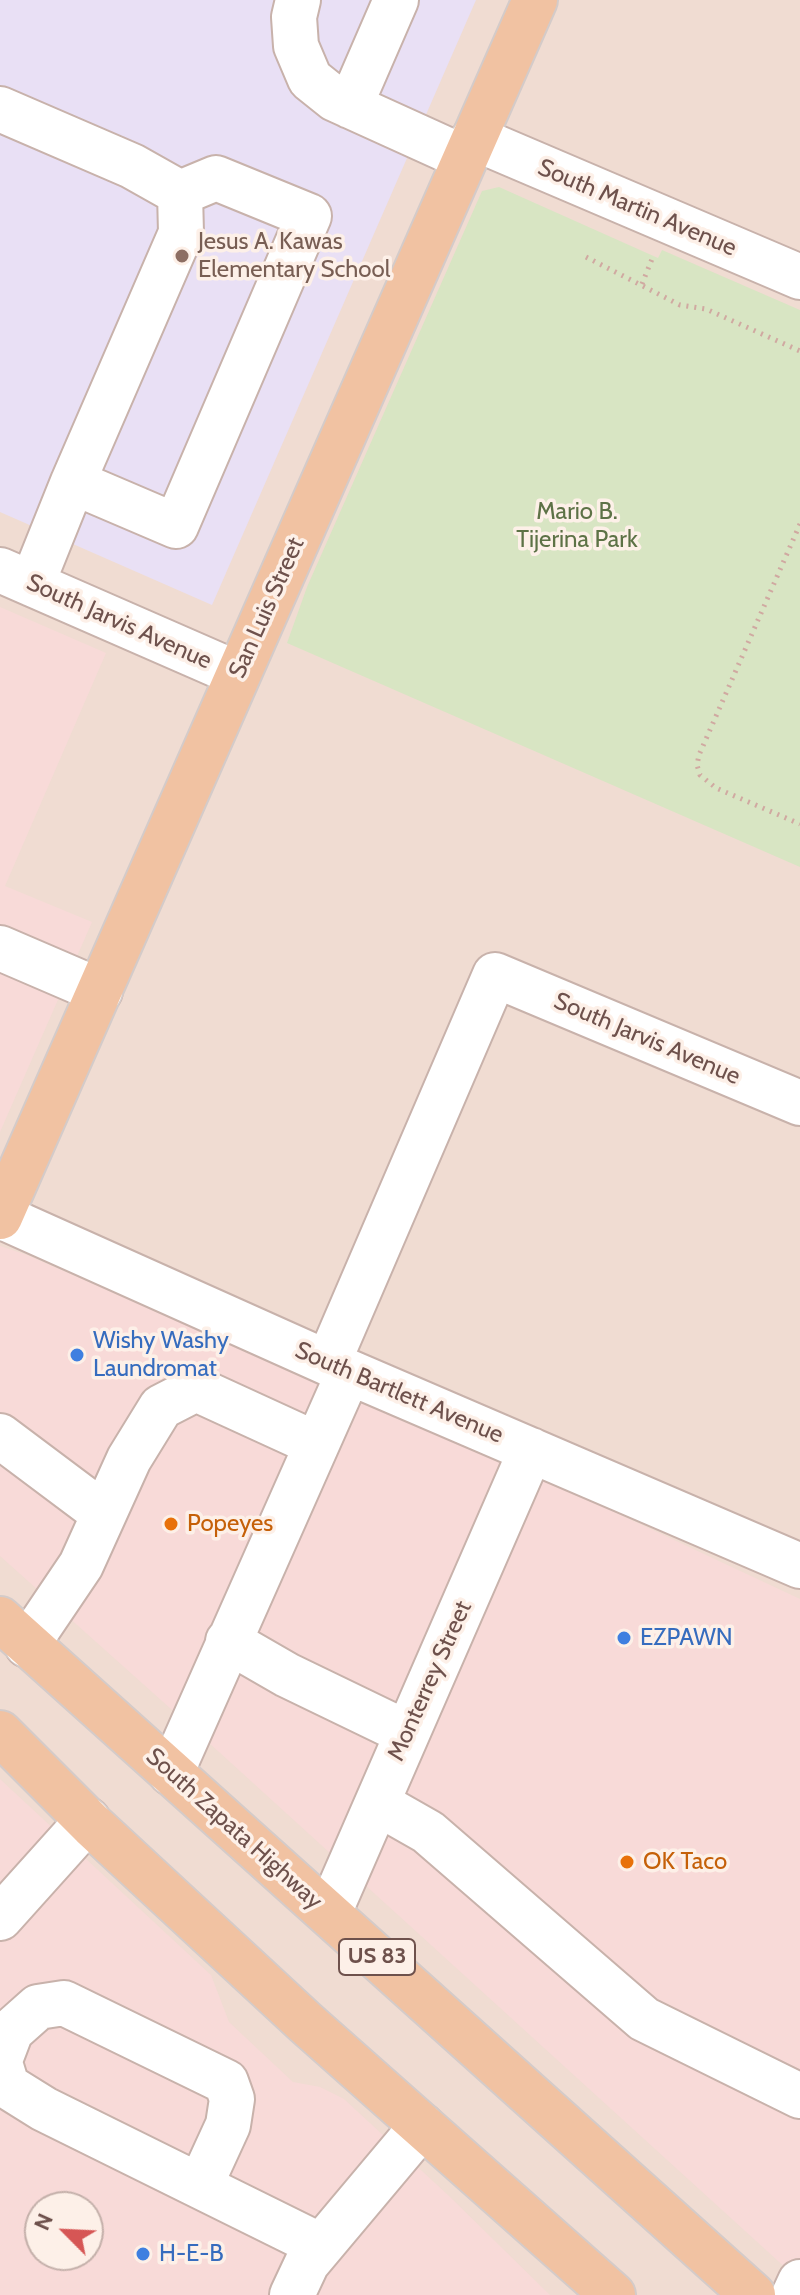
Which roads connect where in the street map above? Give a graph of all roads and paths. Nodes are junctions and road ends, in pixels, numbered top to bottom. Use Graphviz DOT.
graph roads {
  1 [pos="298,0"];
  2 [pos="396,0"];
  3 [pos="535,0"];
  4 [pos="350,106"];
  5 [pos="0,109"];
  6 [pos="470,148"];
  7 [pos="180,193"];
  8 [pos="655,250"];
  9 [pos="586,257"];
  10 [pos="800,277"];
  11 [pos="642,284"];
  12 [pos="800,351"];
  13 [pos="73,482"];
  14 [pos="800,524"];
  15 [pos="16,577"];
  16 [pos="238,674"];
  17 [pos="800,824"];
  18 [pos="0,948"];
  19 [pos="100,991"];
  20 [pos="800,1103"];
  21 [pos="0,1217"];
  22 [pos="338,1367"];
  23 [pos="0,1436"];
  24 [pos="316,1444"];
  25 [pos="531,1450"];
  26 [pos="104,1514"];
  27 [pos="800,1566"];
  28 [pos="14,1632"];
  29 [pos="228,1641"];
  30 [pos="0,1733"];
  31 [pos="407,1733"];
  32 [pos="171,1773"];
  33 [pos="377,1803"];
  34 [pos="88,1820"];
  35 [pos="329,1913"];
  36 [pos="0,1918"];
  37 [pos="0,2062"];
  38 [pos="800,2096"];
  39 [pos="422,2126"];
  40 [pos="200,2186"];
  41 [pos="321,2246"];
  42 [pos="800,2282"];
  43 [pos="292,2295"];
  44 [pos="613,2295"];
  45 [pos="753,2295"];
  46 [pos="794,2295"];
  1 -- 4 [label="street, South Martin Avenue"];
  2 -- 4 [label="street"];
  3 -- 6 [label="main road, San Luis Street"];
  4 -- 6 [label="street, South Martin Avenue"];
  5 -- 7 [label="street"];
  6 -- 10 [label="street, South Martin Avenue"];
  6 -- 16 [label="main road, San Luis Street"];
  7 -- 13 [label="street"];
  7 -- 13 [label="street"];
  8 -- 11 [label="path"];
  9 -- 11 [label="path"];
  11 -- 12 [label="path"];
  13 -- 15 [label="street"];
  14 -- 17 [label="path"];
  15 -- 16 [label="street, South Jarvis Avenue"];
  16 -- 19 [label="main road, San Luis Street"];
  18 -- 19 [label="street"];
  19 -- 21 [label="main road, San Luis Street"];
  20 -- 22 [label="street, South Jarvis Avenue"];
  21 -- 22 [label="street, South Bartlett Avenue"];
  22 -- 24 [label="street"];
  22 -- 25 [label="street, South Bartlett Avenue"];
  23 -- 26 [label="street"];
  24 -- 26 [label="street"];
  24 -- 29 [label="street"];
  25 -- 27 [label="street, South Bartlett Avenue"];
  25 -- 31 [label="street, Monterrey Street"];
  26 -- 28 [label="street"];
  28 -- 32 [label="main road, South Zapata Highway / US 83"];
  29 -- 31 [label="street"];
  29 -- 32 [label="street"];
  30 -- 34 [label="main road"];
  31 -- 33 [label="street, Monterrey Street"];
  32 -- 35 [label="main road, South Zapata Highway / US 83"];
  33 -- 35 [label="street, Monterrey Street"];
  33 -- 38 [label="street"];
  34 -- 36 [label="street"];
  34 -- 39 [label="main road"];
  35 -- 45 [label="main road, South Zapata Highway / US 83"];
  37 -- 40 [label="street"];
  37 -- 40 [label="street"];
  39 -- 41 [label="street"];
  39 -- 44 [label="main road"];
  40 -- 41 [label="street"];
  41 -- 43 [label="street"];
  42 -- 46 [label="street"];
}
